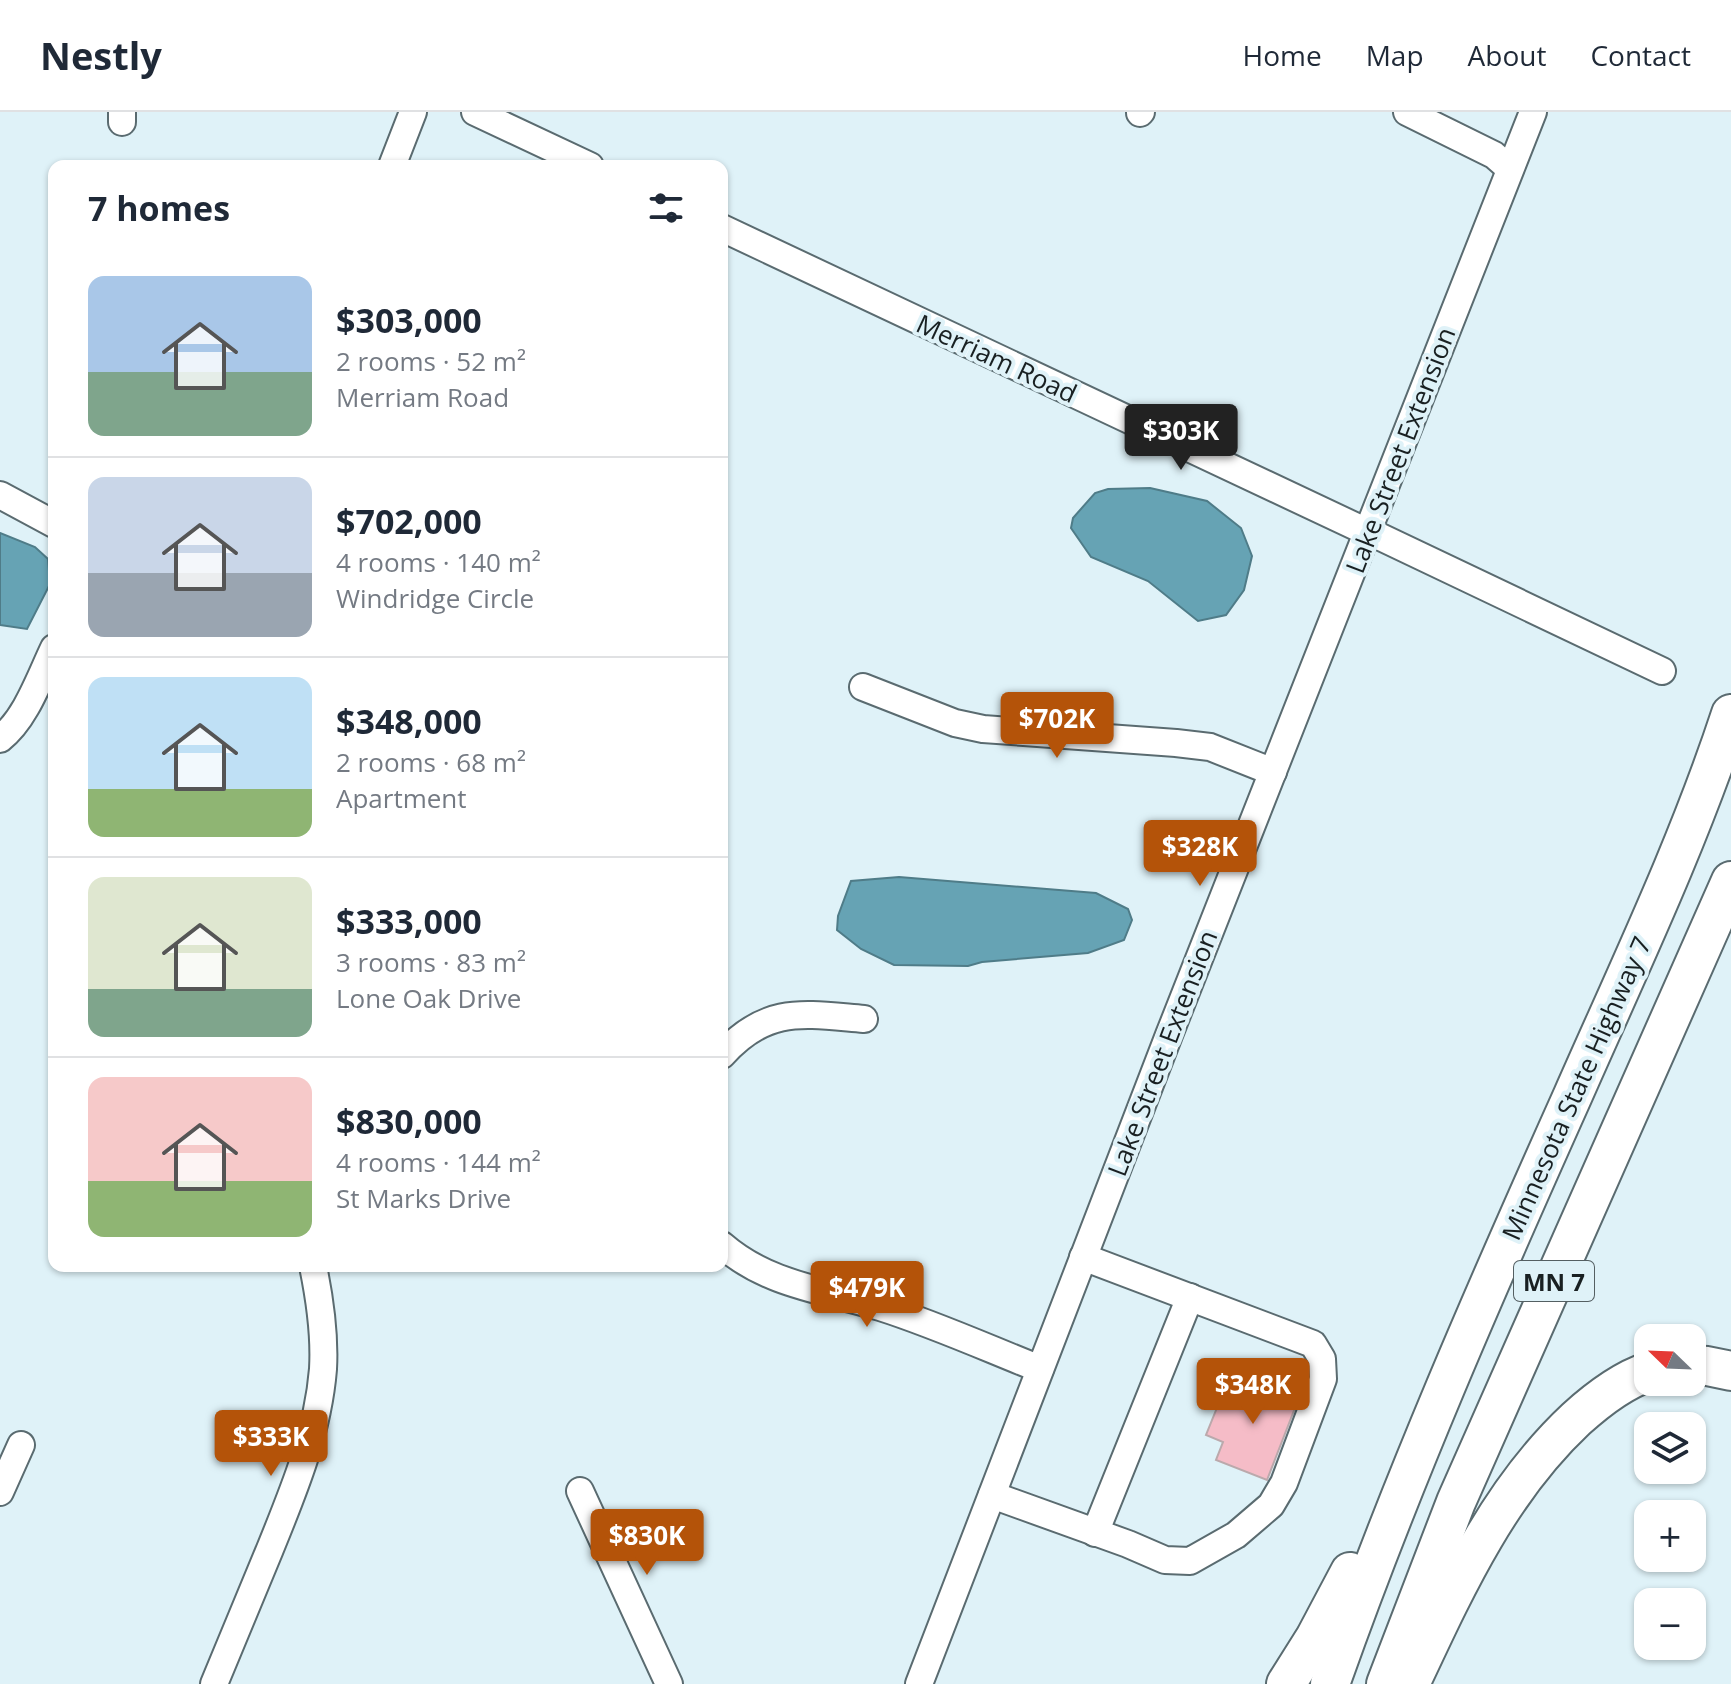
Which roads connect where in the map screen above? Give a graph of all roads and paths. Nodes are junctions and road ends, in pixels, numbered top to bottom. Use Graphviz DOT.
graph roads {
  1 [pos="413,112"];
  2 [pos="475,112"];
  3 [pos="1407,112"];
  4 [pos="1533,112"];
  5 [pos="394,160"];
  6 [pos="577,160"];
  7 [pos="1510,169"];
  8 [pos="728,231"];
  9 [pos="0,495"];
  10 [pos="48,521"];
  11 [pos="1368,531"];
  12 [pos="48,660"];
  13 [pos="1662,671"];
  14 [pos="863,687"];
  15 [pos="1731,714"];
  16 [pos="0,739"];
  17 [pos="1273,772"];
  18 [pos="1731,881"];
  19 [pos="864,1019"];
  20 [pos="728,1049"];
  21 [pos="728,1250"];
  22 [pos="1083,1257"];
  23 [pos="314,1272"];
  24 [pos="1190,1297"];
  25 [pos="1481,1303"];
  26 [pos="1706,1366"];
  27 [pos="1040,1369"];
  28 [pos="1731,1371"];
  29 [pos="1634,1379"];
  30 [pos="21,1445"];
  31 [pos="580,1491"];
  32 [pos="0,1492"];
  33 [pos="992,1495"];
  34 [pos="1095,1533"];
  35 [pos="214,1684"];
  36 [pos="669,1684"];
  37 [pos="919,1684"];
  38 [pos="1286,1684"];
  39 [pos="1330,1684"];
  40 [pos="1386,1684"];
  41 [pos="1410,1684"];
  1 -- 5 [label="street"];
  2 -- 6 [label="street"];
  3 -- 7 [label="street"];
  4 -- 7 [label="street, Lake Street Extension"];
  7 -- 11 [label="street, Lake Street Extension"];
  8 -- 11 [label="street, Merriam Road"];
  9 -- 10 [label="street"];
  11 -- 13 [label="street, Merriam Road"];
  11 -- 17 [label="street, Lake Street Extension"];
  12 -- 16 [label="street"];
  14 -- 17 [label="street"];
  15 -- 25 [label="highway, Minnesota State Highway 7 / MN 7"];
  17 -- 22 [label="street, Lake Street Extension"];
  18 -- 40 [label="highway, MN 7"];
  19 -- 20 [label="street"];
  21 -- 27 [label="street"];
  22 -- 24 [label="street"];
  22 -- 27 [label="street, Lake Street Extension"];
  23 -- 35 [label="street"];
  24 -- 34 [label="street"];
  24 -- 34 [label="street"];
  25 -- 38 [label="highway"];
  25 -- 39 [label="highway, Minnesota State Highway 7 / MN 7"];
  26 -- 28 [label="highway"];
  27 -- 33 [label="street, Lake Street Extension"];
  29 -- 41 [label="highway"];
  30 -- 32 [label="street"];
  31 -- 36 [label="street"];
  33 -- 34 [label="street"];
  33 -- 37 [label="street, Lake Street Extension"];
}
